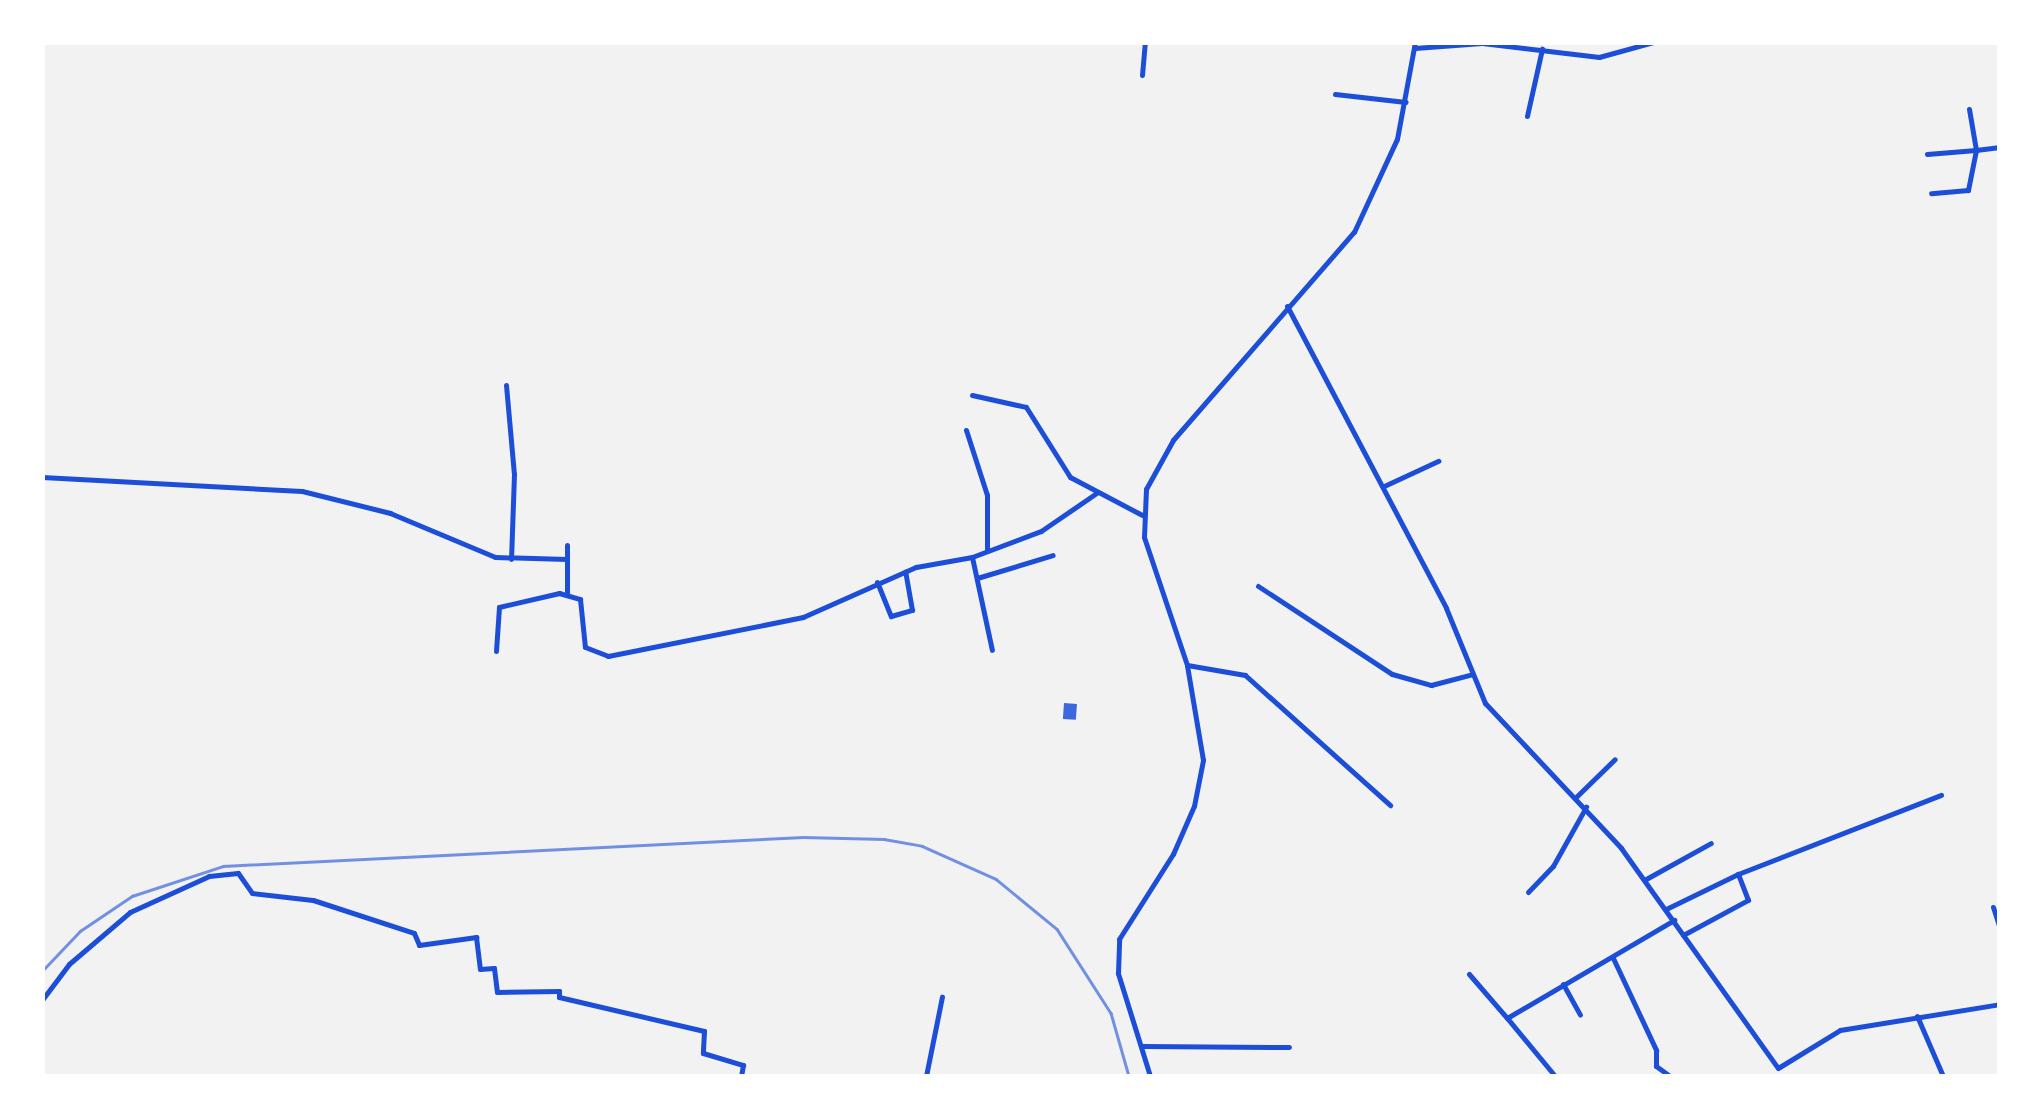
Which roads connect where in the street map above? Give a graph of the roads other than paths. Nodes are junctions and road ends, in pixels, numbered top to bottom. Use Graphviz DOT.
graph roads {
  1 [pos="1145,42"];
  2 [pos="1654,42"];
  3 [pos="1415,45"];
  4 [pos="1542,50"];
  5 [pos="1142,76"];
  6 [pos="1335,94"];
  7 [pos="1406,102"];
  8 [pos="1969,109"];
  9 [pos="1528,116"];
  10 [pos="2000,147"];
  11 [pos="1976,150"];
  12 [pos="1927,154"];
  13 [pos="1931,193"];
  14 [pos="1287,306"];
  15 [pos="506,385"];
  16 [pos="972,395"];
  17 [pos="966,430"];
  18 [pos="1438,461"];
  19 [pos="42,477"];
  20 [pos="1384,486"];
  21 [pos="1098,492"];
  22 [pos="1142,515"];
  23 [pos="566,545"];
  24 [pos="987,551"];
  25 [pos="1053,554"];
  26 [pos="972,557"];
  27 [pos="511,559"];
  28 [pos="567,559"];
  29 [pos="905,572"];
  30 [pos="977,578"];
  31 [pos="877,582"];
  32 [pos="1258,586"];
  33 [pos="567,592"];
  34 [pos="992,650"];
  35 [pos="496,651"];
  36 [pos="1187,665"];
  37 [pos="1473,674"];
  38 [pos="1615,759"];
  39 [pos="1941,795"];
  40 [pos="1576,796"];
  41 [pos="1390,805"];
  42 [pos="1586,806"];
  43 [pos="1710,843"];
  44 [pos="1738,874"];
  45 [pos="1646,879"];
  46 [pos="1528,892"];
  47 [pos="1992,907"];
  48 [pos="1666,909"];
  49 [pos="1674,920"];
  50 [pos="2000,929"];
  51 [pos="1683,934"];
  52 [pos="1613,958"];
  53 [pos="1469,974"];
  54 [pos="1563,984"];
  55 [pos="942,997"];
  56 [pos="42,1000"];
  57 [pos="2000,1004"];
  58 [pos="1580,1015"];
  59 [pos="1917,1016"];
  60 [pos="1507,1018"];
  61 [pos="1143,1046"];
  62 [pos="1289,1048"];
  63 [pos="1778,1068"];
  64 [pos="741,1076"];
  65 [pos="926,1076"];
  66 [pos="1150,1076"];
  67 [pos="1555,1076"];
  68 [pos="1670,1076"];
  69 [pos="1770,1076"];
  70 [pos="1942,1076"];
  1 -- 5 [label="street"];
  2 -- 4 [label="street"];
  3 -- 4 [label="street"];
  3 -- 7 [label="street"];
  4 -- 9 [label="street"];
  6 -- 7 [label="street"];
  7 -- 14 [label="street"];
  8 -- 11 [label="street"];
  10 -- 11 [label="street"];
  11 -- 12 [label="street"];
  11 -- 13 [label="street"];
  14 -- 20 [label="street"];
  14 -- 22 [label="street"];
  15 -- 27 [label="street"];
  16 -- 21 [label="street"];
  17 -- 24 [label="street"];
  18 -- 20 [label="street"];
  19 -- 27 [label="street"];
  20 -- 37 [label="street"];
  21 -- 22 [label="street"];
  21 -- 24 [label="street"];
  22 -- 36 [label="street"];
  23 -- 28 [label="street"];
  24 -- 26 [label="street"];
  25 -- 30 [label="street"];
  26 -- 29 [label="street"];
  26 -- 30 [label="street"];
  27 -- 28 [label="street"];
  28 -- 33 [label="street"];
  29 -- 31 [label="street"];
  29 -- 31 [label="street"];
  30 -- 34 [label="street"];
  31 -- 33 [label="street"];
  32 -- 37 [label="street"];
  33 -- 35 [label="street"];
  36 -- 41 [label="street"];
  36 -- 61 [label="street"];
  37 -- 40 [label="street"];
  38 -- 40 [label="street"];
  39 -- 44 [label="street"];
  40 -- 42 [label="street"];
  42 -- 45 [label="street"];
  42 -- 46 [label="street"];
  43 -- 45 [label="street"];
  44 -- 48 [label="street"];
  44 -- 51 [label="street"];
  45 -- 48 [label="street"];
  47 -- 50 [label="street"];
  48 -- 49 [label="street"];
  49 -- 51 [label="street"];
  49 -- 52 [label="street"];
  51 -- 63 [label="street"];
  52 -- 54 [label="street"];
  52 -- 68 [label="street"];
  53 -- 60 [label="street"];
  54 -- 58 [label="street"];
  54 -- 60 [label="street"];
  55 -- 65 [label="street"];
  56 -- 64 [label="street"];
  57 -- 59 [label="street"];
  59 -- 63 [label="street"];
  59 -- 70 [label="street"];
  60 -- 67 [label="street"];
  61 -- 62 [label="street"];
  61 -- 66 [label="street"];
  63 -- 69 [label="street"];
}
